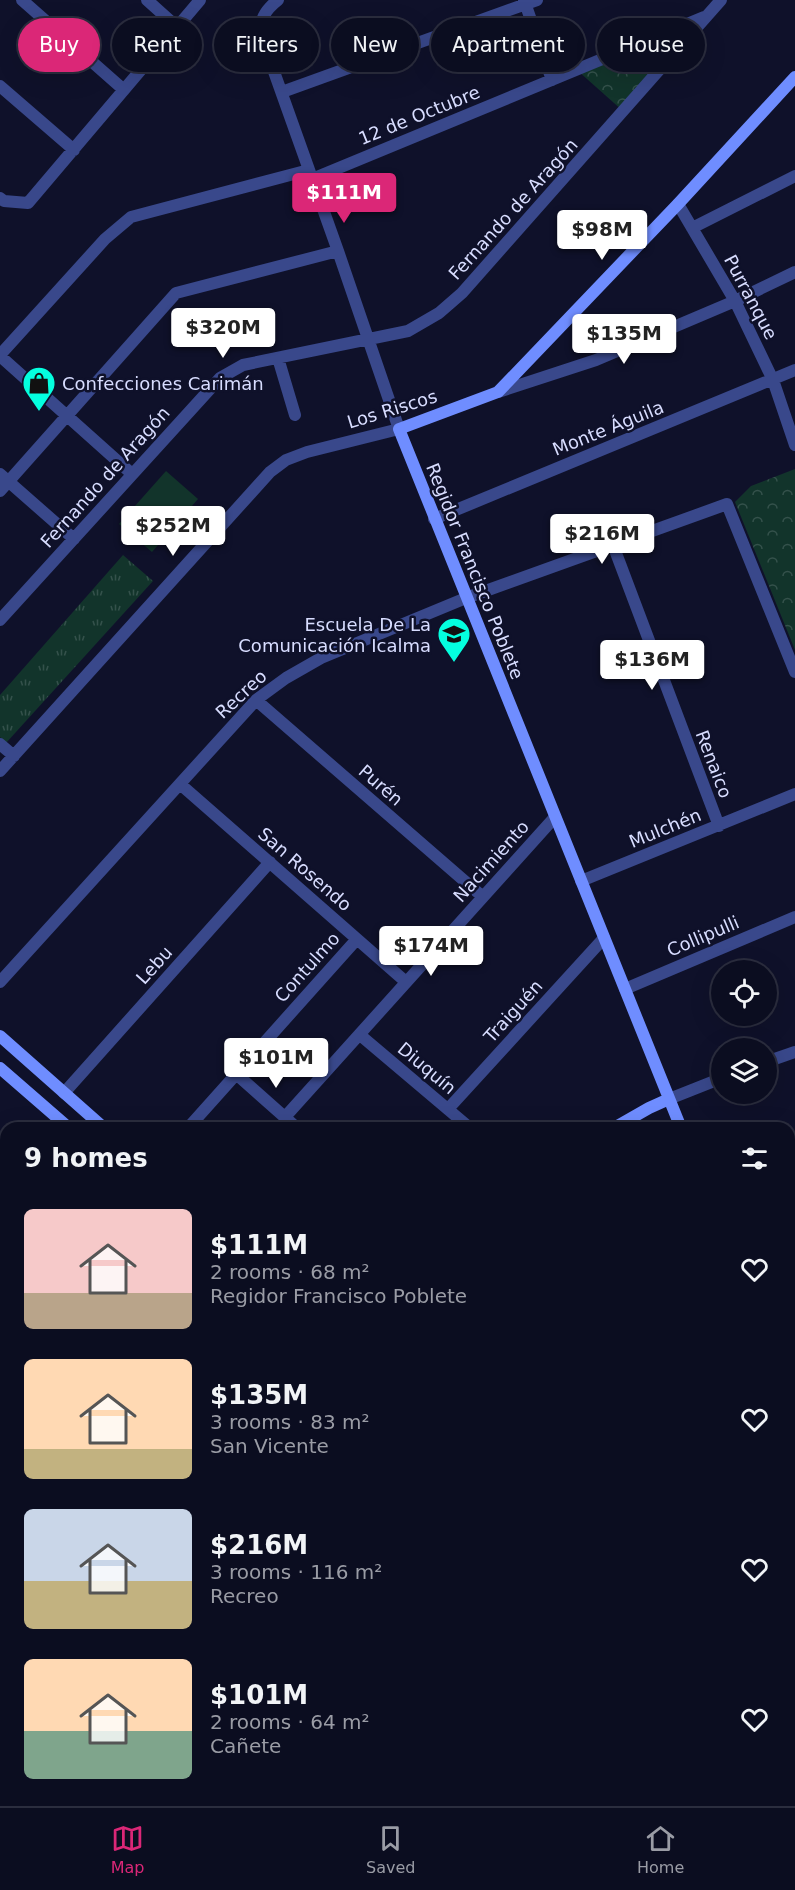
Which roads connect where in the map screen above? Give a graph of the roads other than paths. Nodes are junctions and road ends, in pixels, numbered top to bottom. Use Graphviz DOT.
graph roads {
  1 [pos="22,0"];
  2 [pos="147,0"];
  3 [pos="200,0"];
  4 [pos="278,0"];
  5 [pos="721,0"];
  6 [pos="529,1"];
  7 [pos="707,15"];
  8 [pos="167,18"];
  9 [pos="185,18"];
  10 [pos="139,72"];
  11 [pos="795,77"];
  12 [pos="552,80"];
  13 [pos="0,86"];
  14 [pos="124,90"];
  15 [pos="282,92"];
  16 [pos="74,150"];
  17 [pos="310,175"];
  18 [pos="795,176"];
  19 [pos="2,199"];
  20 [pos="678,204"];
  21 [pos="692,228"];
  22 [pos="338,251"];
  23 [pos="795,272"];
  24 [pos="735,301"];
  25 [pos="367,339"];
  26 [pos="0,356"];
  27 [pos="278,358"];
  28 [pos="795,370"];
  29 [pos="773,380"];
  30 [pos="498,392"];
  31 [pos="68,415"];
  32 [pos="295,415"];
  33 [pos="399,429"];
  34 [pos="795,445"];
  35 [pos="132,474"];
  36 [pos="3,483"];
  37 [pos="434,519"];
  38 [pos="74,538"];
  39 [pos="613,545"];
  40 [pos="466,598"];
  41 [pos="0,620"];
  42 [pos="795,672"];
  43 [pos="256,700"];
  44 [pos="0,744"];
  45 [pos="14,756"];
  46 [pos="0,771"];
  47 [pos="180,784"];
  48 [pos="795,794"];
  49 [pos="555,817"];
  50 [pos="719,826"];
  51 [pos="270,862"];
  52 [pos="581,880"];
  53 [pos="483,897"];
  54 [pos="795,917"];
  55 [pos="604,938"];
  56 [pos="357,939"];
  57 [pos="0,982"];
  58 [pos="406,982"];
  59 [pos="625,989"];
  60 [pos="360,1035"];
  61 [pos="0,1036"];
  62 [pos="795,1052"];
  63 [pos="777,1058"];
  64 [pos="0,1068"];
  65 [pos="235,1073"];
  66 [pos="711,1082"];
  67 [pos="64,1093"];
  68 [pos="669,1099"];
  69 [pos="448,1109"];
  70 [pos="285,1117"];
  71 [pos="62,1122"];
  72 [pos="97,1122"];
  73 [pos="193,1122"];
  74 [pos="290,1122"];
  75 [pos="463,1122"];
  76 [pos="624,1122"];
  77 [pos="679,1122"];
  1 -- 14 [label="street"];
  2 -- 8 [label="street"];
  3 -- 9 [label="street"];
  4 -- 15 [label="street, Regidor Francisco Poblete"];
  5 -- 7 [label="street, Fernando de Aragón"];
  6 -- 12 [label="street"];
  6 -- 15 [label="street"];
  7 -- 12 [label="street, 12 de Octubre"];
  7 -- 25 [label="street, Fernando de Aragón"];
  10 -- 14 [label="street"];
  11 -- 20 [label="street, Los Riscos"];
  12 -- 17 [label="street, 12 de Octubre"];
  13 -- 16 [label="street"];
  14 -- 16 [label="street"];
  15 -- 17 [label="street, Regidor Francisco Poblete"];
  16 -- 19 [label="street"];
  17 -- 22 [label="street, Regidor Francisco Poblete"];
  17 -- 26 [label="street, 12 de Octubre"];
  18 -- 21 [label="street"];
  20 -- 21 [label="street, Purranque"];
  20 -- 30 [label="street, Los Riscos"];
  21 -- 24 [label="street, Purranque"];
  22 -- 25 [label="street, Regidor Francisco Poblete"];
  22 -- 31 [label="street"];
  23 -- 24 [label="street"];
  24 -- 29 [label="street, Purranque"];
  24 -- 30 [label="street"];
  25 -- 27 [label="street, Fernando de Aragón"];
  25 -- 33 [label="street, Regidor Francisco Poblete"];
  26 -- 31 [label="street"];
  27 -- 32 [label="street"];
  27 -- 35 [label="street, Fernando de Aragón"];
  28 -- 29 [label="street, Monte Águila"];
  29 -- 34 [label="street, Purranque"];
  29 -- 37 [label="street, Monte Águila"];
  30 -- 33 [label="street, Los Riscos"];
  31 -- 35 [label="street"];
  31 -- 36 [label="street"];
  33 -- 37 [label="street, Regidor Francisco Poblete"];
  33 -- 45 [label="street, Los Riscos"];
  35 -- 38 [label="street, Fernando de Aragón"];
  36 -- 38 [label="street"];
  37 -- 40 [label="street, Regidor Francisco Poblete"];
  38 -- 41 [label="street, Fernando de Aragón"];
  39 -- 40 [label="street, Recreo"];
  39 -- 42 [label="street, Recreo"];
  39 -- 50 [label="street, Renaico"];
  40 -- 43 [label="street, Recreo"];
  40 -- 49 [label="street, Regidor Francisco Poblete"];
  43 -- 47 [label="street, Recreo"];
  43 -- 53 [label="street, Purén"];
  44 -- 45 [label="street"];
  45 -- 46 [label="street, Los Riscos"];
  47 -- 51 [label="street, San Rosendo"];
  47 -- 57 [label="street, Recreo"];
  48 -- 50 [label="street, Mulchén"];
  49 -- 52 [label="street, Regidor Francisco Poblete"];
  49 -- 53 [label="street, Nacimiento"];
  50 -- 52 [label="street, Mulchén"];
  51 -- 56 [label="street, San Rosendo"];
  51 -- 67 [label="street, Lebu"];
  52 -- 55 [label="street, Regidor Francisco Poblete"];
  53 -- 58 [label="street, Nacimiento"];
  54 -- 59 [label="street, Collipulli"];
  55 -- 59 [label="street, Regidor Francisco Poblete"];
  55 -- 69 [label="street, Traiguén"];
  56 -- 58 [label="street, San Rosendo"];
  56 -- 65 [label="street, Contulmo"];
  58 -- 60 [label="street, Nacimiento"];
  59 -- 68 [label="street, Regidor Francisco Poblete"];
  60 -- 69 [label="street, Diuquín"];
  60 -- 70 [label="street, Nacimiento"];
  61 -- 67 [label="street"];
  62 -- 63 [label="street"];
  64 -- 71 [label="street"];
  65 -- 70 [label="street"];
  65 -- 73 [label="street, Contulmo"];
  66 -- 68 [label="street"];
  67 -- 72 [label="street"];
  68 -- 76 [label="street"];
  68 -- 77 [label="street, Regidor Francisco Poblete"];
  69 -- 75 [label="street, Diuquín"];
  70 -- 74 [label="street"];
}
